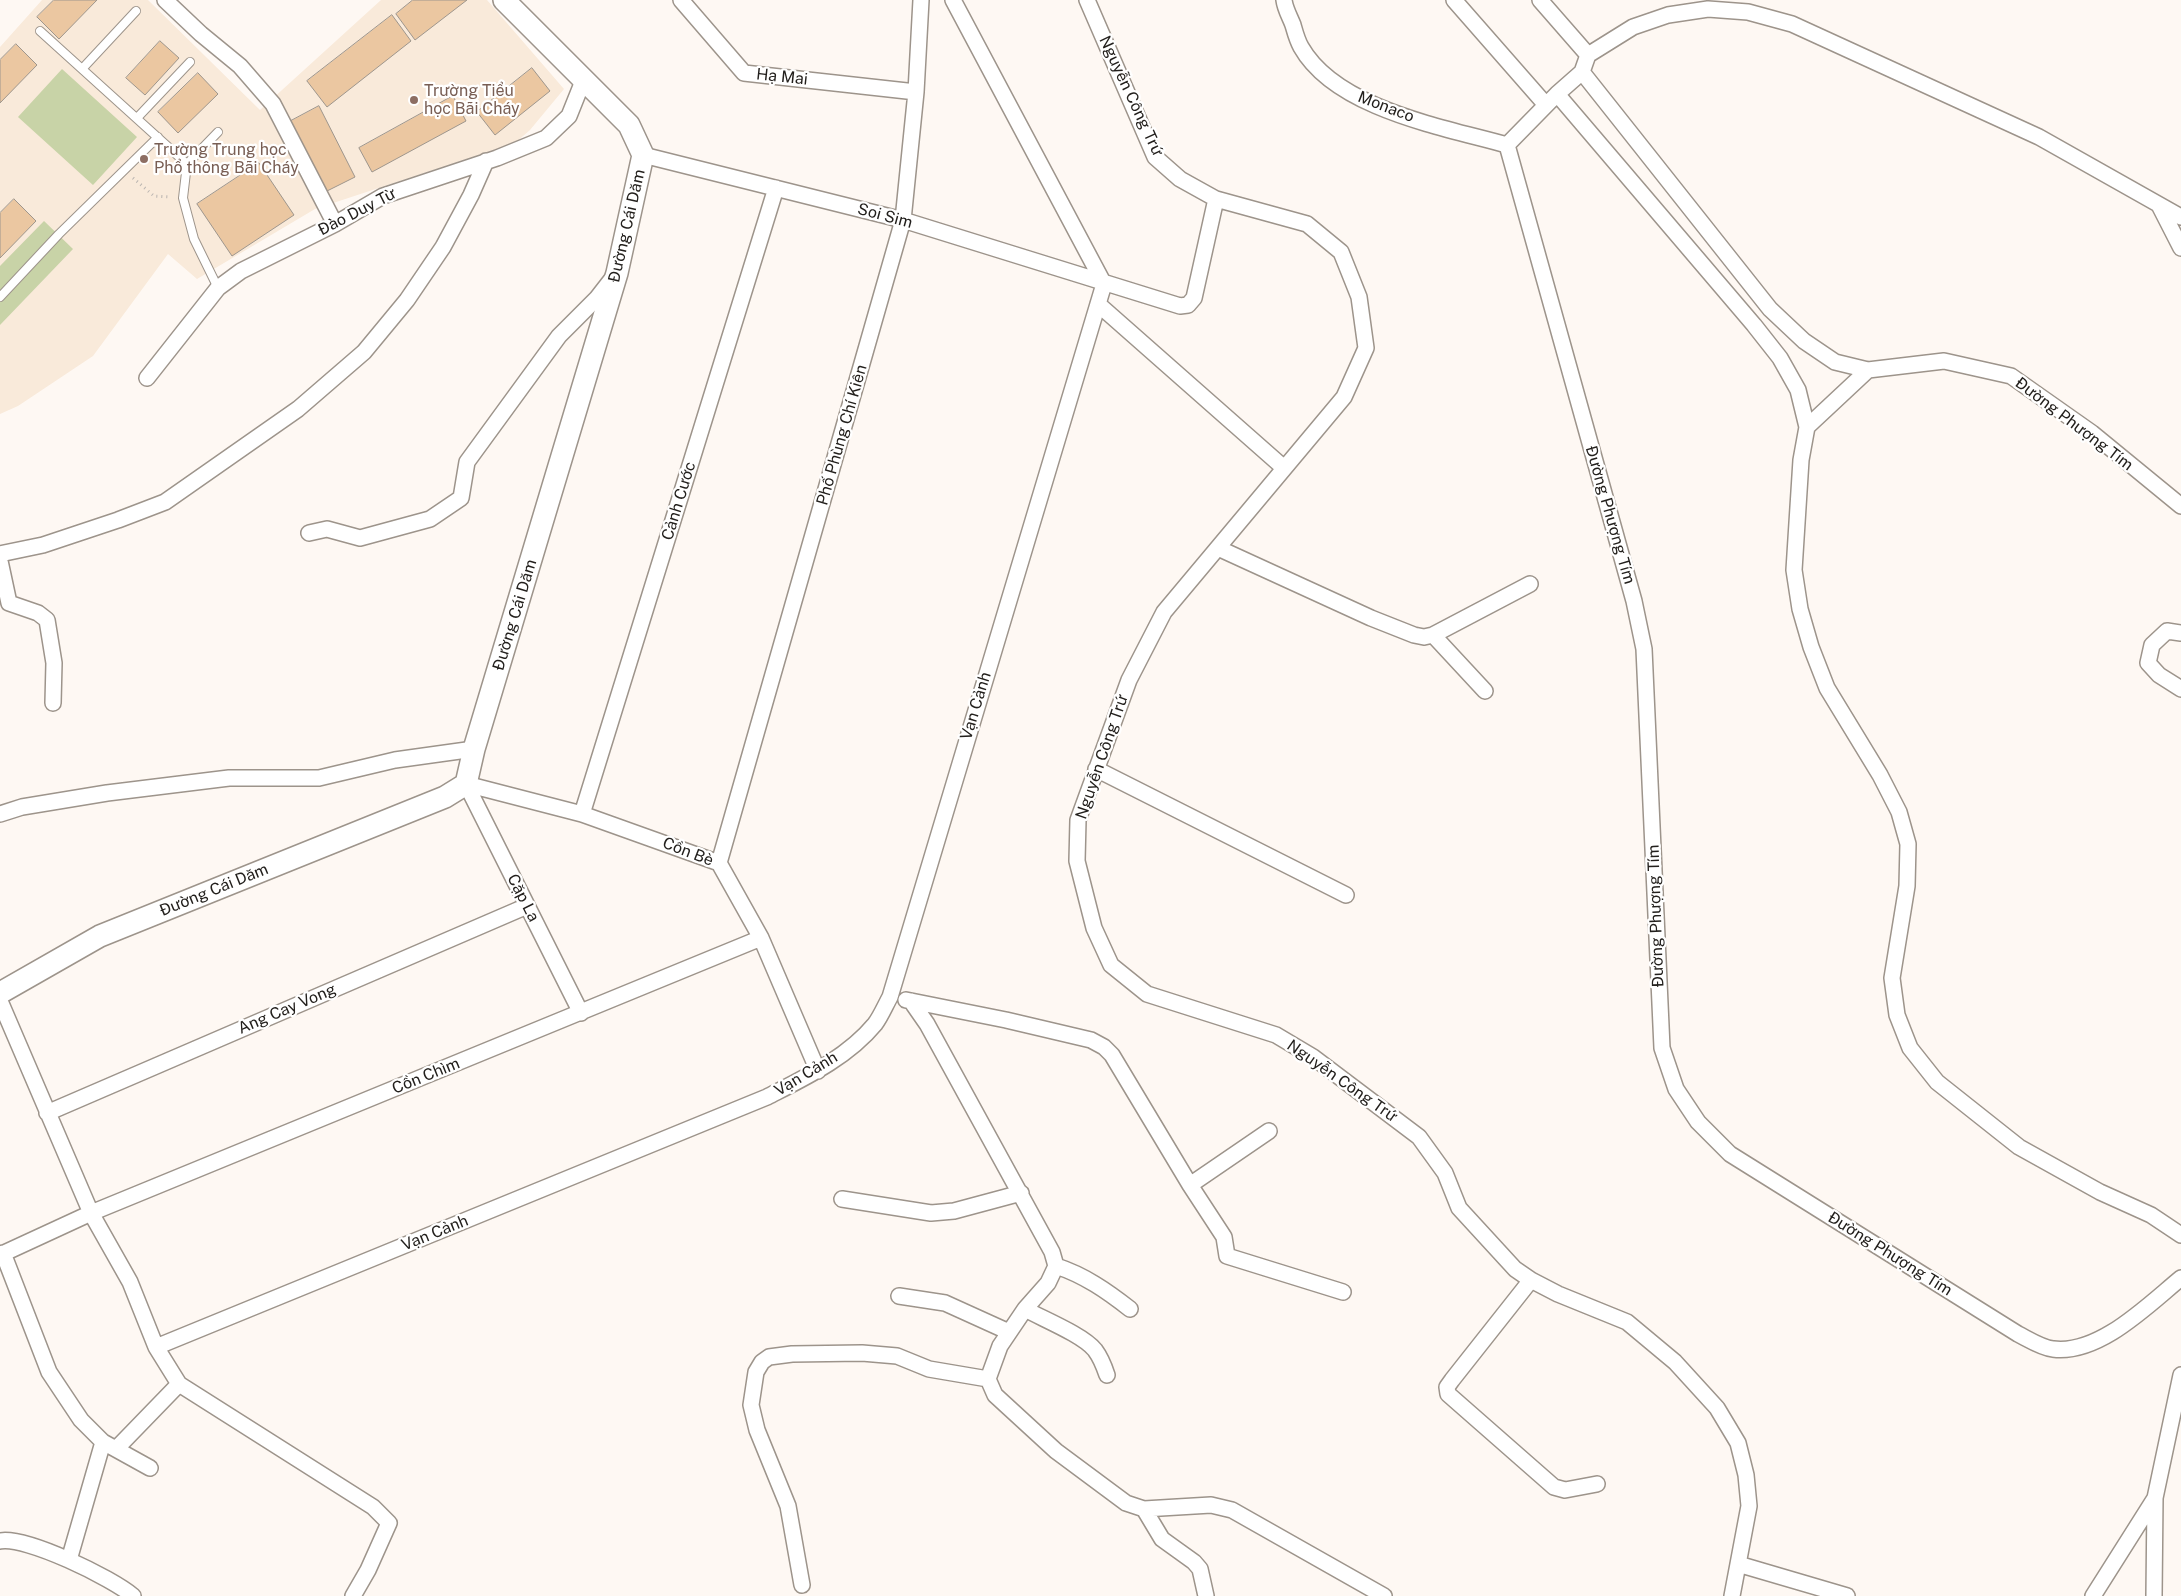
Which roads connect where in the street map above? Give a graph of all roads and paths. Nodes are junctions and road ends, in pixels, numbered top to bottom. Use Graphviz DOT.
graph roads {
  1 [pos="165,0"];
  2 [pos="504,0"];
  3 [pos="681,0"];
  4 [pos="921,0"];
  5 [pos="953,0"];
  6 [pos="1087,0"];
  7 [pos="1284,0"];
  8 [pos="1454,0"];
  9 [pos="1540,0"];
  10 [pos="136,11"];
  11 [pos="40,31"];
  12 [pos="1588,55"];
  13 [pos="190,62"];
  14 [pos="82,69"];
  15 [pos="1582,72"];
  16 [pos="584,81"];
  17 [pos="916,92"];
  18 [pos="1557,94"];
  19 [pos="1546,105"];
  20 [pos="136,118"];
  21 [pos="218,132"];
  22 [pos="158,137"];
  23 [pos="1507,145"];
  24 [pos="643,155"];
  25 [pos="486,161"];
  26 [pos="187,164"];
  27 [pos="124,171"];
  28 [pos="776,188"];
  29 [pos="154,196"];
  30 [pos="1216,199"];
  31 [pos="2159,205"];
  32 [pos="2181,217"];
  33 [pos="903,220"];
  34 [pos="335,224"];
  35 [pos="2181,248"];
  36 [pos="617,273"];
  37 [pos="1104,284"];
  38 [pos="218,288"];
  39 [pos="0,296"];
  40 [pos="1098,304"];
  41 [pos="1868,370"];
  42 [pos="147,378"];
  43 [pos="1807,427"];
  44 [pos="1284,468"];
  45 [pos="2181,506"];
  46 [pos="308,533"];
  47 [pos="1218,548"];
  48 [pos="0,554"];
  49 [pos="0,561"];
  50 [pos="1530,584"];
  51 [pos="2181,633"];
  52 [pos="1433,635"];
  53 [pos="2181,688"];
  54 [pos="1486,692"];
  55 [pos="53,703"];
  56 [pos="474,749"];
  57 [pos="1096,769"];
  58 [pos="466,784"];
  59 [pos="0,814"];
  60 [pos="582,814"];
  61 [pos="719,862"];
  62 [pos="1346,895"];
  63 [pos="527,906"];
  64 [pos="761,938"];
  65 [pos="0,993"];
  66 [pos="890,997"];
  67 [pos="0,1001"];
  68 [pos="912,1001"];
  69 [pos="581,1012"];
  70 [pos="818,1071"];
  71 [pos="47,1112"];
  72 [pos="1269,1132"];
  73 [pos="1190,1185"];
  74 [pos="1021,1193"];
  75 [pos="842,1199"];
  76 [pos="91,1214"];
  77 [pos="2181,1235"];
  78 [pos="2,1254"];
  79 [pos="1056,1266"];
  80 [pos="2181,1278"];
  81 [pos="1531,1280"];
  82 [pos="1342,1292"];
  83 [pos="899,1296"];
  84 [pos="1025,1309"];
  85 [pos="1130,1310"];
  86 [pos="1009,1332"];
  87 [pos="156,1347"];
  88 [pos="1107,1375"];
  89 [pos="2181,1375"];
  90 [pos="988,1379"];
  91 [pos="179,1384"];
  92 [pos="109,1445"];
  93 [pos="150,1468"];
  94 [pos="1597,1484"];
  95 [pos="2155,1498"];
  96 [pos="1144,1508"];
  97 [pos="0,1541"];
  98 [pos="69,1560"];
  99 [pos="1738,1564"];
  100 [pos="802,1585"];
  101 [pos="133,1596"];
  102 [pos="353,1596"];
  103 [pos="1206,1596"];
  104 [pos="1384,1596"];
  105 [pos="1732,1596"];
  106 [pos="1847,1596"];
  107 [pos="2093,1596"];
  108 [pos="2154,1596"];
  1 -- 34 [label="street"];
  2 -- 16 [label="street, Đường Cái Dăm"];
  3 -- 17 [label="street, Hạ Mai"];
  4 -- 17 [label="street, Phố Phùng Chí Kiên"];
  5 -- 37 [label="street"];
  6 -- 30 [label="street, Nguyễn Công Trứ"];
  7 -- 23 [label="street, Monaco"];
  8 -- 19 [label="street"];
  9 -- 12 [label="street"];
  10 -- 14 [label="lane"];
  11 -- 14 [label="lane"];
  12 -- 15 [label="street"];
  12 -- 31 [label="street"];
  13 -- 20 [label="lane"];
  14 -- 20 [label="lane"];
  15 -- 18 [label="street"];
  15 -- 41 [label="street"];
  16 -- 24 [label="street, Đường Cái Dăm"];
  16 -- 25 [label="street, Đào Duy Từ"];
  17 -- 33 [label="street, Phố Phùng Chí Kiên"];
  18 -- 19 [label="street"];
  18 -- 43 [label="street"];
  19 -- 23 [label="street"];
  20 -- 22 [label="lane"];
  21 -- 26 [label="lane"];
  22 -- 26 [label="lane"];
  22 -- 27 [label="lane"];
  23 -- 80 [label="street, Đường Phượng Tím"];
  24 -- 28 [label="street, Soi Sim"];
  24 -- 36 [label="street, Đường Cái Dăm"];
  25 -- 34 [label="street, Đào Duy Từ"];
  25 -- 48 [label="street"];
  26 -- 38 [label="lane"];
  27 -- 29 [label="path"];
  27 -- 39 [label="lane"];
  28 -- 33 [label="street, Soi Sim"];
  28 -- 60 [label="street, Cảnh Cước"];
  30 -- 37 [label="street, Soi Sim"];
  30 -- 44 [label="street, Nguyễn Công Trứ"];
  31 -- 32 [label="street"];
  31 -- 35 [label="street"];
  33 -- 37 [label="street, Soi Sim"];
  33 -- 61 [label="street, Phố Phùng Chí Kiên"];
  34 -- 38 [label="street, Đào Duy Từ"];
  36 -- 46 [label="street"];
  36 -- 56 [label="street, Đường Cái Dăm"];
  37 -- 40 [label="street"];
  38 -- 42 [label="street, Đào Duy Từ"];
  40 -- 44 [label="street"];
  40 -- 66 [label="street, Vạn Cảnh"];
  41 -- 43 [label="street"];
  41 -- 45 [label="street, Đường Phượng Tím"];
  43 -- 77 [label="street"];
  44 -- 47 [label="street, Nguyễn Công Trứ"];
  47 -- 52 [label="street"];
  47 -- 57 [label="street, Nguyễn Công Trứ"];
  49 -- 55 [label="street"];
  50 -- 52 [label="street"];
  51 -- 53 [label="street"];
  52 -- 54 [label="street"];
  56 -- 58 [label="street, Đường Cái Dăm"];
  56 -- 59 [label="street"];
  57 -- 62 [label="street"];
  57 -- 81 [label="street, Nguyễn Công Trứ"];
  58 -- 60 [label="street, Cồn Bè"];
  58 -- 63 [label="street, Cặp La"];
  58 -- 65 [label="street, Đường Cái Dăm"];
  60 -- 61 [label="street, Cồn Bè"];
  61 -- 64 [label="street, Cồn Bè"];
  63 -- 69 [label="street, Cặp La"];
  63 -- 71 [label="street, Ang Cay Vong"];
  64 -- 69 [label="street, Cồn Chìm"];
  64 -- 70 [label="street, Cồn Bè"];
  66 -- 68 [label="street"];
  66 -- 70 [label="street, Vạn Cảnh"];
  67 -- 71 [label="street"];
  68 -- 73 [label="street"];
  68 -- 74 [label="street"];
  69 -- 76 [label="street, Cồn Chìm"];
  70 -- 87 [label="street, Vạn Cảnh"];
  71 -- 76 [label="street"];
  72 -- 73 [label="street"];
  73 -- 82 [label="street"];
  74 -- 75 [label="street"];
  74 -- 79 [label="street"];
  76 -- 78 [label="street, Cồn Chìm"];
  76 -- 87 [label="street"];
  78 -- 92 [label="street"];
  79 -- 84 [label="street"];
  79 -- 85 [label="street"];
  81 -- 94 [label="street"];
  81 -- 99 [label="street, Nguyễn Công Trứ"];
  83 -- 86 [label="street"];
  84 -- 86 [label="street"];
  84 -- 88 [label="street"];
  86 -- 90 [label="street"];
  87 -- 91 [label="street"];
  89 -- 95 [label="street"];
  90 -- 96 [label="street"];
  90 -- 100 [label="street"];
  91 -- 92 [label="street"];
  91 -- 102 [label="street"];
  92 -- 93 [label="street"];
  92 -- 98 [label="street"];
  95 -- 107 [label="street"];
  95 -- 108 [label="street"];
  96 -- 103 [label="street"];
  96 -- 104 [label="street"];
  97 -- 98 [label="street"];
  98 -- 101 [label="street"];
  99 -- 105 [label="street, Nguyễn Công Trứ"];
  99 -- 106 [label="street"];
}
